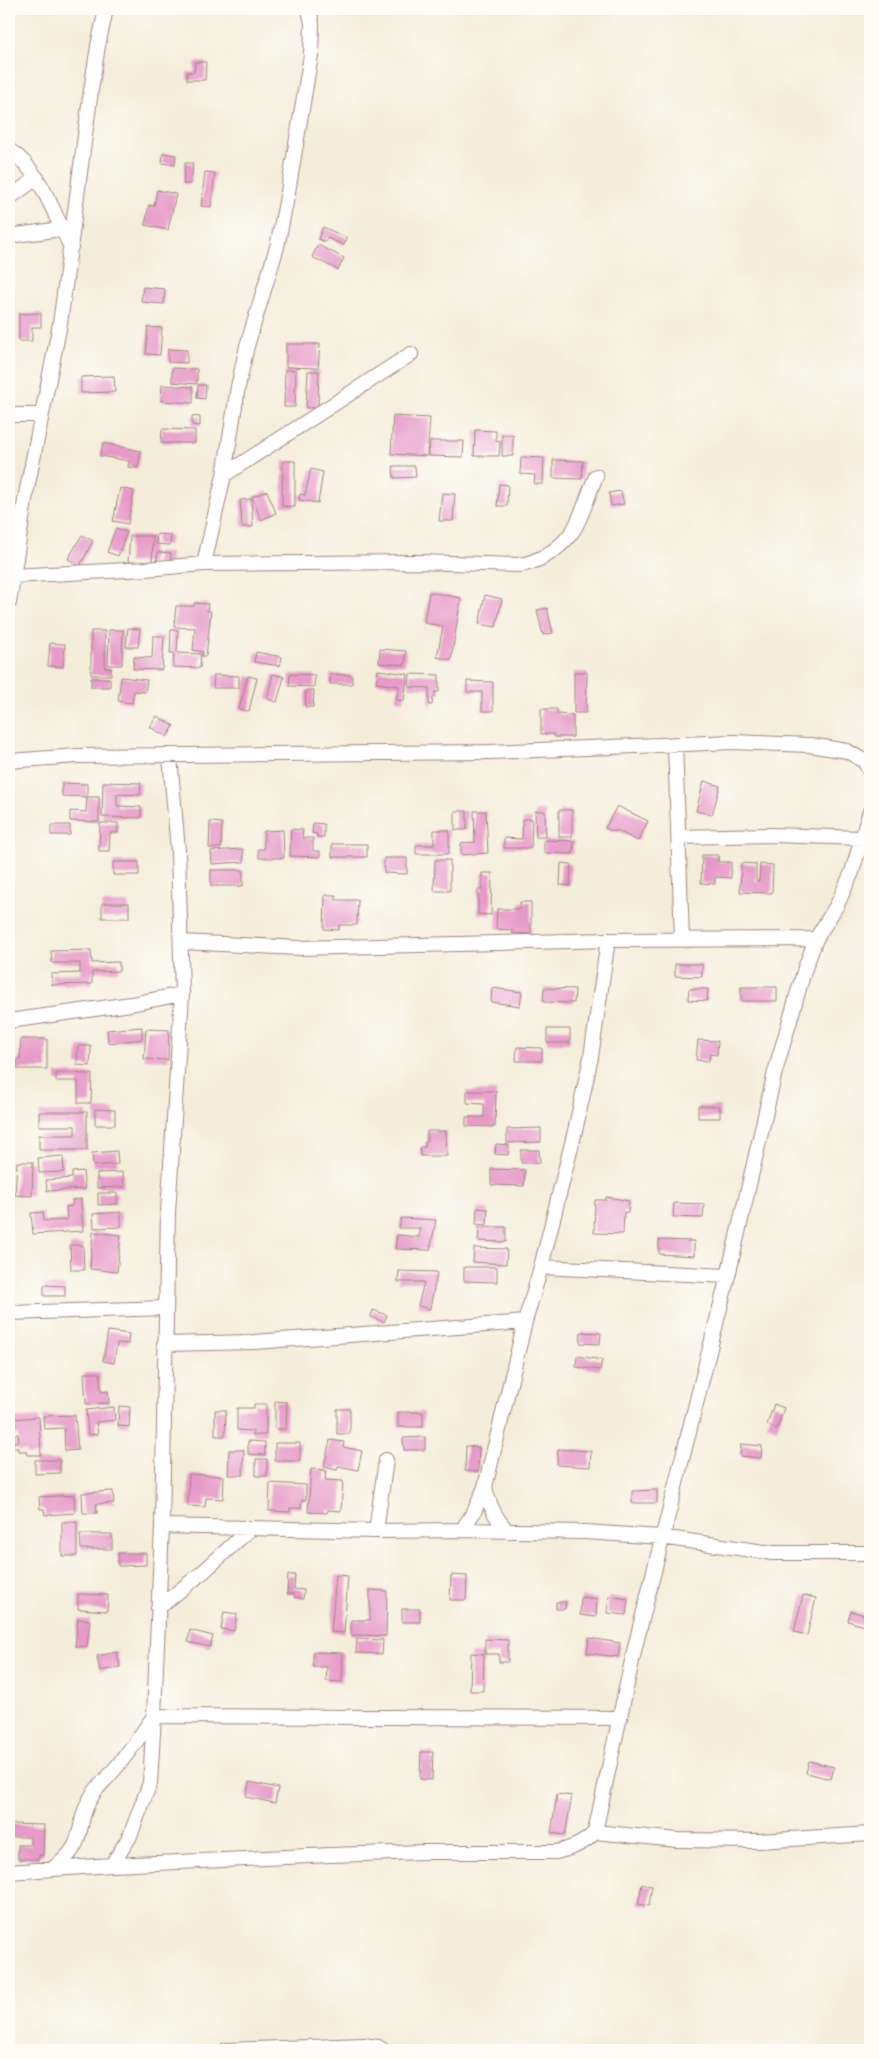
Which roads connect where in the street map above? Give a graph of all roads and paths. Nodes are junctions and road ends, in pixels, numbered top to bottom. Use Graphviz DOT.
graph roads {
  1 [pos="106,9"];
  2 [pos="310,9"];
  3 [pos="9,150"];
  4 [pos="37,178"];
  5 [pos="9,198"];
  6 [pos="62,229"];
  7 [pos="9,236"];
  8 [pos="71,247"];
  9 [pos="411,354"];
  10 [pos="9,415"];
  11 [pos="40,415"];
  12 [pos="224,475"];
  13 [pos="596,476"];
  14 [pos="204,564"];
  15 [pos="12,576"];
  16 [pos="9,603"];
  17 [pos="675,744"];
  18 [pos="170,757"];
  19 [pos="9,761"];
  20 [pos="870,772"];
  21 [pos="870,812"];
  22 [pos="678,837"];
  23 [pos="862,838"];
  24 [pos="682,939"];
  25 [pos="816,939"];
  26 [pos="608,940"];
  27 [pos="182,942"];
  28 [pos="182,994"];
  29 [pos="9,1021"];
  30 [pos="541,1267"];
  31 [pos="728,1276"];
  32 [pos="166,1308"];
  33 [pos="9,1313"];
  34 [pos="525,1322"];
  35 [pos="164,1344"];
  36 [pos="386,1460"];
  37 [pos="485,1487"];
  38 [pos="162,1526"];
  39 [pos="252,1528"];
  40 [pos="462,1530"];
  41 [pos="506,1530"];
  42 [pos="376,1531"];
  43 [pos="661,1537"];
  44 [pos="870,1553"];
  45 [pos="158,1608"];
  46 [pos="154,1716"];
  47 [pos="620,1718"];
  48 [pos="595,1832"];
  49 [pos="870,1834"];
  50 [pos="112,1864"];
  51 [pos="50,1870"];
  52 [pos="9,1872"];
  53 [pos="226,2050"];
  54 [pos="383,2050"];
  1 -- 8 [label="street"];
  2 -- 12 [label="street"];
  3 -- 4 [label="street"];
  4 -- 5 [label="street"];
  4 -- 6 [label="street"];
  6 -- 7 [label="street"];
  6 -- 8 [label="street"];
  8 -- 11 [label="street"];
  9 -- 12 [label="street"];
  10 -- 11 [label="street"];
  11 -- 15 [label="street"];
  12 -- 14 [label="street"];
  13 -- 14 [label="street"];
  14 -- 15 [label="street"];
  15 -- 16 [label="street"];
  17 -- 18 [label="street"];
  17 -- 20 [label="street"];
  17 -- 22 [label="street"];
  18 -- 19 [label="street"];
  18 -- 27 [label="street"];
  21 -- 23 [label="street"];
  22 -- 23 [label="street"];
  22 -- 24 [label="street"];
  23 -- 25 [label="street"];
  24 -- 25 [label="street"];
  24 -- 26 [label="street"];
  25 -- 31 [label="street"];
  26 -- 27 [label="street"];
  26 -- 30 [label="street"];
  27 -- 28 [label="street"];
  28 -- 29 [label="street"];
  28 -- 32 [label="street"];
  30 -- 31 [label="street"];
  30 -- 34 [label="street"];
  31 -- 43 [label="street"];
  32 -- 33 [label="street"];
  32 -- 35 [label="street"];
  34 -- 35 [label="street"];
  34 -- 37 [label="street"];
  35 -- 38 [label="street"];
  36 -- 42 [label="street"];
  37 -- 40 [label="street"];
  37 -- 41 [label="street"];
  38 -- 39 [label="street"];
  38 -- 45 [label="street"];
  39 -- 42 [label="street"];
  39 -- 45 [label="street"];
  40 -- 41 [label="street"];
  40 -- 42 [label="street"];
  41 -- 43 [label="street"];
  43 -- 44 [label="street"];
  43 -- 47 [label="street"];
  45 -- 46 [label="street"];
  46 -- 47 [label="street"];
  46 -- 50 [label="street"];
  46 -- 51 [label="street"];
  47 -- 48 [label="street"];
  48 -- 49 [label="street"];
  48 -- 50 [label="street"];
  50 -- 51 [label="street"];
  51 -- 52 [label="street"];
  53 -- 54 [label="street"];
}
